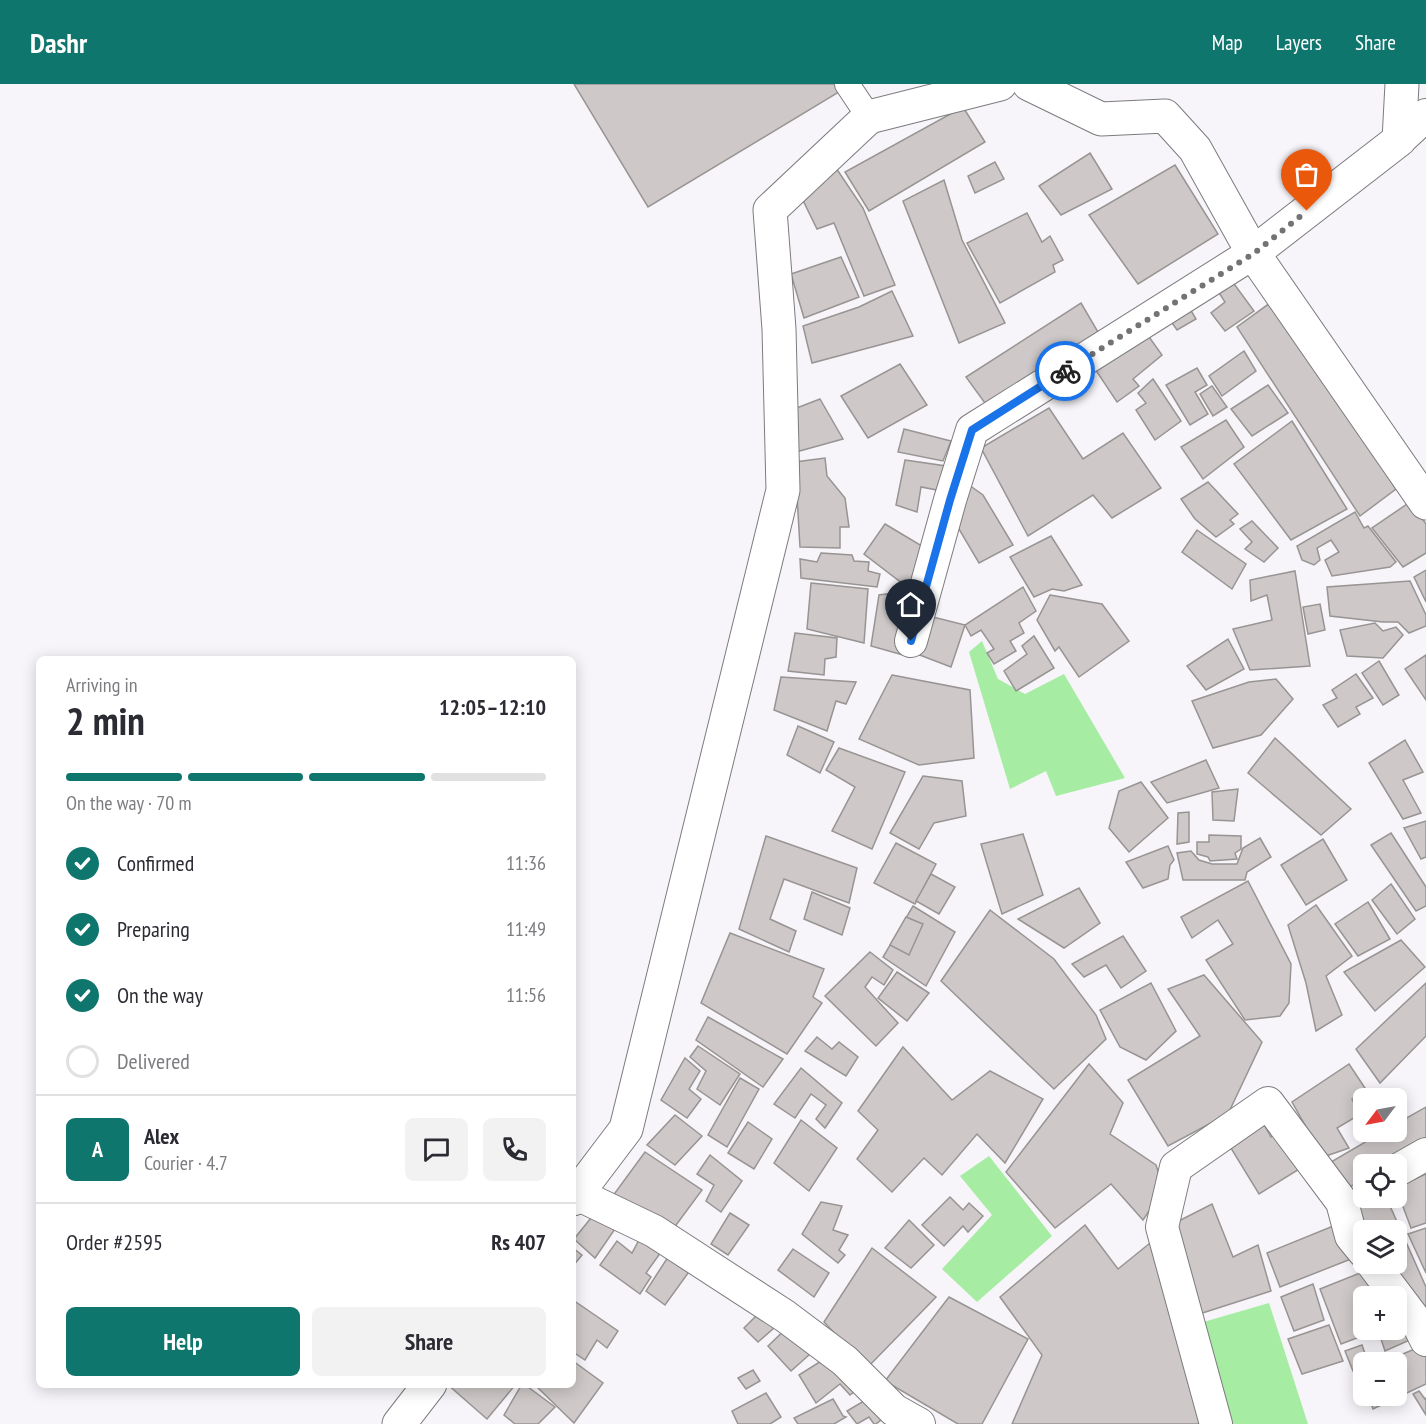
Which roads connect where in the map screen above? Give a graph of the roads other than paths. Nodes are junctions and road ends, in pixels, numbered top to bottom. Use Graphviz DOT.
graph roads {
  1 [pos="847,84"];
  2 [pos="1000,84"];
  3 [pos="1029,84"];
  4 [pos="1402,84"];
  5 [pos="1426,115"];
  6 [pos="869,117"];
  7 [pos="1399,140"];
  8 [pos="1253,254"];
  9 [pos="1426,503"];
  10 [pos="911,641"];
  11 [pos="1426,1154"];
  12 [pos="1407,1165"];
  13 [pos="576,1195"];
  14 [pos="576,1196"];
  15 [pos="1353,1196"];
  16 [pos="1353,1238"];
  17 [pos="1380,1274"];
  18 [pos="1426,1340"];
  19 [pos="427,1388"];
  20 [pos="900,1419"];
  21 [pos="399,1424"];
  22 [pos="1216,1424"];
  1 -- 6 [label="street"];
  2 -- 6 [label="street"];
  3 -- 8 [label="street"];
  4 -- 7 [label="street"];
  5 -- 7 [label="street"];
  6 -- 13 [label="street"];
  7 -- 8 [label="street"];
  8 -- 9 [label="street"];
  8 -- 10 [label="street"];
  11 -- 12 [label="street"];
  14 -- 20 [label="street"];
  15 -- 16 [label="street"];
  15 -- 22 [label="street"];
  17 -- 18 [label="street"];
  19 -- 21 [label="street"];
}
